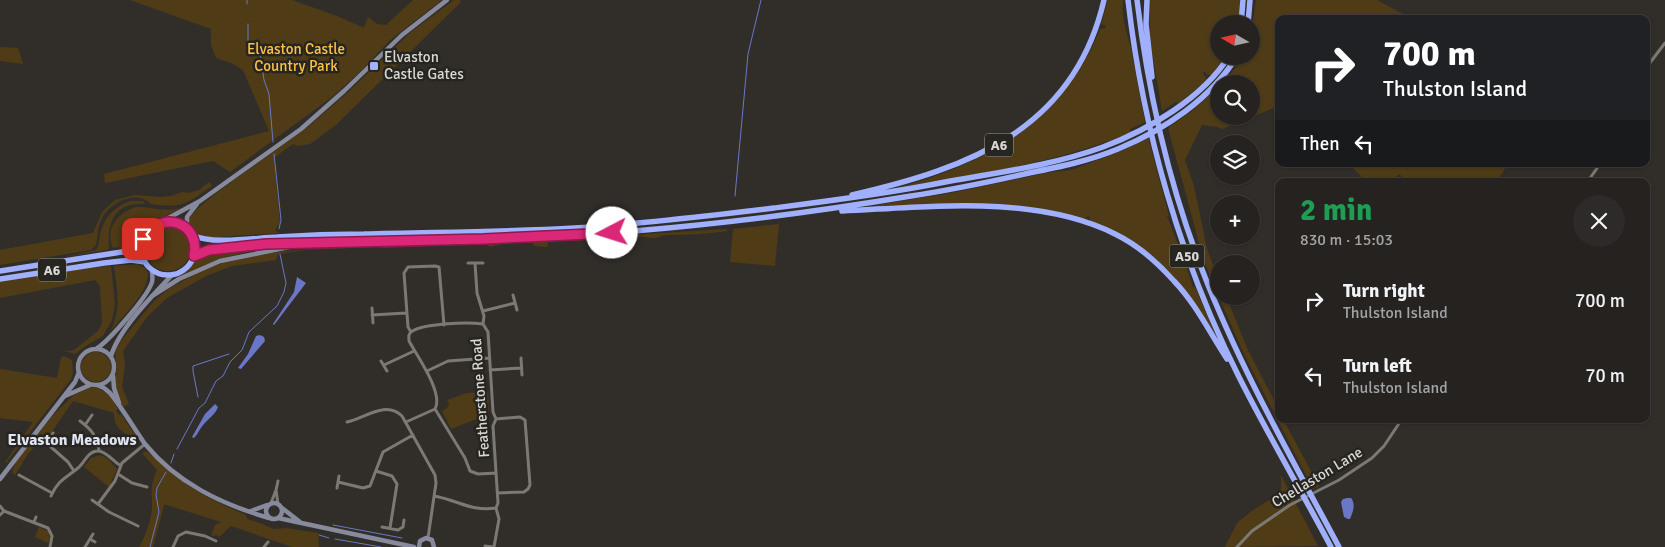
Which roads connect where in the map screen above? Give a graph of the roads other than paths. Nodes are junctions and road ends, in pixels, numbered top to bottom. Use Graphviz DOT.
graph roads {
  1 [pos="448,0"];
  2 [pos="1104,0"];
  3 [pos="1128,0"];
  4 [pos="1136,0"];
  5 [pos="1147,0"];
  6 [pos="1243,0"];
  7 [pos="1250,0"];
  8 [pos="1242,15"];
  9 [pos="1249,15"];
  10 [pos="1665,42"];
  11 [pos="1650,63"];
  12 [pos="1222,65"];
  13 [pos="1231,65"];
  14 [pos="1156,115"];
  15 [pos="1598,167"];
  16 [pos="1590,178"];
  17 [pos="200,201"];
  18 [pos="824,201"];
  19 [pos="814,212"];
  20 [pos="161,222"];
  21 [pos="187,230"];
  22 [pos="192,235"];
  23 [pos="308,243"];
  24 [pos="142,245"];
  25 [pos="194,256"];
  26 [pos="145,262"];
  27 [pos="483,262"];
  28 [pos="475,263"];
  29 [pos="468,264"];
  30 [pos="152,270"];
  31 [pos="0,271"];
  32 [pos="173,274"];
  33 [pos="0,278"];
  34 [pos="152,296"];
  35 [pos="513,296"];
  36 [pos="515,303"];
  37 [pos="372,308"];
  38 [pos="517,310"];
  39 [pos="483,312"];
  40 [pos="406,313"];
  41 [pos="372,315"];
  42 [pos="373,323"];
  43 [pos="483,324"];
  44 [pos="444,325"];
  45 [pos="411,332"];
  46 [pos="94,349"];
  47 [pos="414,351"];
  48 [pos="111,356"];
  49 [pos="489,358"];
  50 [pos="521,358"];
  51 [pos="382,360"];
  52 [pos="384,365"];
  53 [pos="521,368"];
  54 [pos="490,370"];
  55 [pos="387,371"];
  56 [pos="427,371"];
  57 [pos="79,372"];
  58 [pos="113,375"];
  59 [pos="522,375"];
  60 [pos="1238,376"];
  61 [pos="91,384"];
  62 [pos="97,385"];
  63 [pos="64,396"];
  64 [pos="120,405"];
  65 [pos="436,409"];
  66 [pos="92,415"];
  67 [pos="496,419"];
  68 [pos="80,421"];
  69 [pos="347,422"];
  70 [pos="406,422"];
  71 [pos="1399,423"];
  72 [pos="85,425"];
  73 [pos="54,433"];
  74 [pos="413,435"];
  75 [pos="145,444"];
  76 [pos="99,451"];
  77 [pos="121,466"];
  78 [pos="74,471"];
  79 [pos="376,471"];
  80 [pos="496,473"];
  81 [pos="20,474"];
  82 [pos="118,474"];
  83 [pos="339,476"];
  84 [pos="0,478"];
  85 [pos="278,480"];
  86 [pos="338,482"];
  87 [pos="147,487"];
  88 [pos="337,488"];
  89 [pos="276,490"];
  90 [pos="498,493"];
  91 [pos="434,496"];
  92 [pos="92,500"];
  93 [pos="98,504"];
  94 [pos="269,504"];
  95 [pos="0,506"];
  96 [pos="280,506"];
  97 [pos="496,508"];
  98 [pos="4,511"];
  99 [pos="249,511"];
  100 [pos="0,515"];
  101 [pos="36,517"];
  102 [pos="269,518"];
  103 [pos="278,518"];
  104 [pos="404,520"];
  105 [pos="34,522"];
  106 [pos="303,524"];
  107 [pos="138,526"];
  108 [pos="382,527"];
  109 [pos="390,528"];
  110 [pos="93,534"];
  111 [pos="428,538"];
  112 [pos="90,539"];
  113 [pos="216,541"];
  114 [pos="420,541"];
  115 [pos="95,542"];
  116 [pos="268,542"];
  117 [pos="406,544"];
  118 [pos="434,545"];
  119 [pos="485,546"];
  120 [pos="50,547"];
  121 [pos="85,547"];
  122 [pos="174,547"];
  123 [pos="264,547"];
  124 [pos="414,547"];
  125 [pos="419,547"];
  126 [pos="440,547"];
  127 [pos="494,547"];
  128 [pos="1237,547"];
  129 [pos="1331,547"];
  130 [pos="1340,547"];
  1 -- 17 [label="street"];
  2 -- 18 [label="highway, A6"];
  3 -- 60 [label="highway, A50"];
  4 -- 14 [label="highway, A50"];
  5 -- 14 [label="highway"];
  6 -- 8 [label="highway"];
  7 -- 9 [label="highway"];
  10 -- 11 [label="street"];
  12 -- 18 [label="highway"];
  13 -- 19 [label="highway, A6"];
  14 -- 130 [label="highway, A50"];
  15 -- 16 [label="street"];
  17 -- 20 [label="street"];
  17 -- 21 [label="street"];
  18 -- 22 [label="highway, A6"];
  19 -- 23 [label="highway, A6"];
  19 -- 60 [label="highway"];
  20 -- 21 [label="highway"];
  20 -- 24 [label="highway"];
  21 -- 22 [label="highway"];
  22 -- 25 [label="highway"];
  23 -- 25 [label="highway, A6"];
  23 -- 34 [label="street"];
  24 -- 26 [label="highway"];
  24 -- 31 [label="highway, A6"];
  25 -- 32 [label="highway"];
  26 -- 30 [label="highway"];
  26 -- 33 [label="highway, A6"];
  27 -- 28 [label="street"];
  28 -- 29 [label="street"];
  28 -- 39 [label="street"];
  30 -- 32 [label="highway"];
  30 -- 46 [label="street"];
  32 -- 34 [label="street"];
  34 -- 48 [label="street"];
  35 -- 36 [label="street"];
  36 -- 38 [label="street"];
  36 -- 39 [label="street"];
  37 -- 41 [label="street"];
  39 -- 43 [label="street"];
  40 -- 41 [label="street"];
  40 -- 44 [label="street"];
  40 -- 45 [label="street"];
  41 -- 42 [label="street"];
  43 -- 44 [label="street, Featherstone Road"];
  43 -- 49 [label="street, Featherstone Road"];
  44 -- 45 [label="street, Featherstone Road"];
  45 -- 47 [label="street"];
  46 -- 48 [label="street"];
  46 -- 57 [label="street"];
  47 -- 52 [label="street"];
  47 -- 56 [label="street"];
  48 -- 58 [label="street"];
  49 -- 54 [label="street, Featherstone Road"];
  49 -- 56 [label="street"];
  50 -- 53 [label="street"];
  51 -- 52 [label="street"];
  52 -- 55 [label="street"];
  53 -- 54 [label="street"];
  53 -- 59 [label="street"];
  54 -- 67 [label="street, Featherstone Road"];
  56 -- 65 [label="street"];
  57 -- 61 [label="street"];
  57 -- 63 [label="street"];
  58 -- 62 [label="street"];
  58 -- 64 [label="street"];
  60 -- 129 [label="highway, A50"];
  61 -- 62 [label="street"];
  61 -- 63 [label="street"];
  62 -- 64 [label="street"];
  63 -- 84 [label="street"];
  64 -- 75 [label="street"];
  65 -- 70 [label="street"];
  65 -- 80 [label="street"];
  66 -- 72 [label="street"];
  67 -- 80 [label="street, Featherstone Road"];
  67 -- 90 [label="street"];
  68 -- 72 [label="street"];
  69 -- 70 [label="street"];
  70 -- 74 [label="street"];
  71 -- 128 [label="street, Chellaston Lane"];
  72 -- 76 [label="street"];
  73 -- 78 [label="street"];
  74 -- 79 [label="street"];
  74 -- 91 [label="street"];
  75 -- 77 [label="street"];
  75 -- 99 [label="street"];
  76 -- 77 [label="street"];
  76 -- 78 [label="street"];
  77 -- 82 [label="street"];
  78 -- 81 [label="street"];
  79 -- 86 [label="street"];
  79 -- 109 [label="street"];
  80 -- 90 [label="street, Featherstone Road"];
  82 -- 87 [label="street"];
  82 -- 93 [label="street"];
  83 -- 86 [label="street"];
  85 -- 89 [label="street"];
  86 -- 88 [label="street"];
  89 -- 94 [label="street"];
  89 -- 96 [label="street"];
  90 -- 97 [label="street, Featherstone Road"];
  91 -- 97 [label="street"];
  91 -- 111 [label="street"];
  92 -- 93 [label="street"];
  93 -- 107 [label="street"];
  94 -- 96 [label="street"];
  94 -- 99 [label="street"];
  94 -- 102 [label="street"];
  95 -- 98 [label="street"];
  96 -- 103 [label="street"];
  96 -- 106 [label="street"];
  97 -- 127 [label="street, Featherstone Road"];
  98 -- 100 [label="street"];
  98 -- 105 [label="street"];
  99 -- 102 [label="street"];
  101 -- 105 [label="street"];
  102 -- 103 [label="street"];
  103 -- 106 [label="street"];
  104 -- 109 [label="street"];
  105 -- 120 [label="street"];
  106 -- 117 [label="street"];
  108 -- 109 [label="street"];
  110 -- 112 [label="street"];
  111 -- 114 [label="street"];
  111 -- 118 [label="street"];
  112 -- 115 [label="street"];
  112 -- 121 [label="street"];
  113 -- 122 [label="street"];
  114 -- 117 [label="street"];
  114 -- 125 [label="street"];
  116 -- 123 [label="street"];
  117 -- 124 [label="street"];
  118 -- 126 [label="street"];
  119 -- 127 [label="street"];
}
